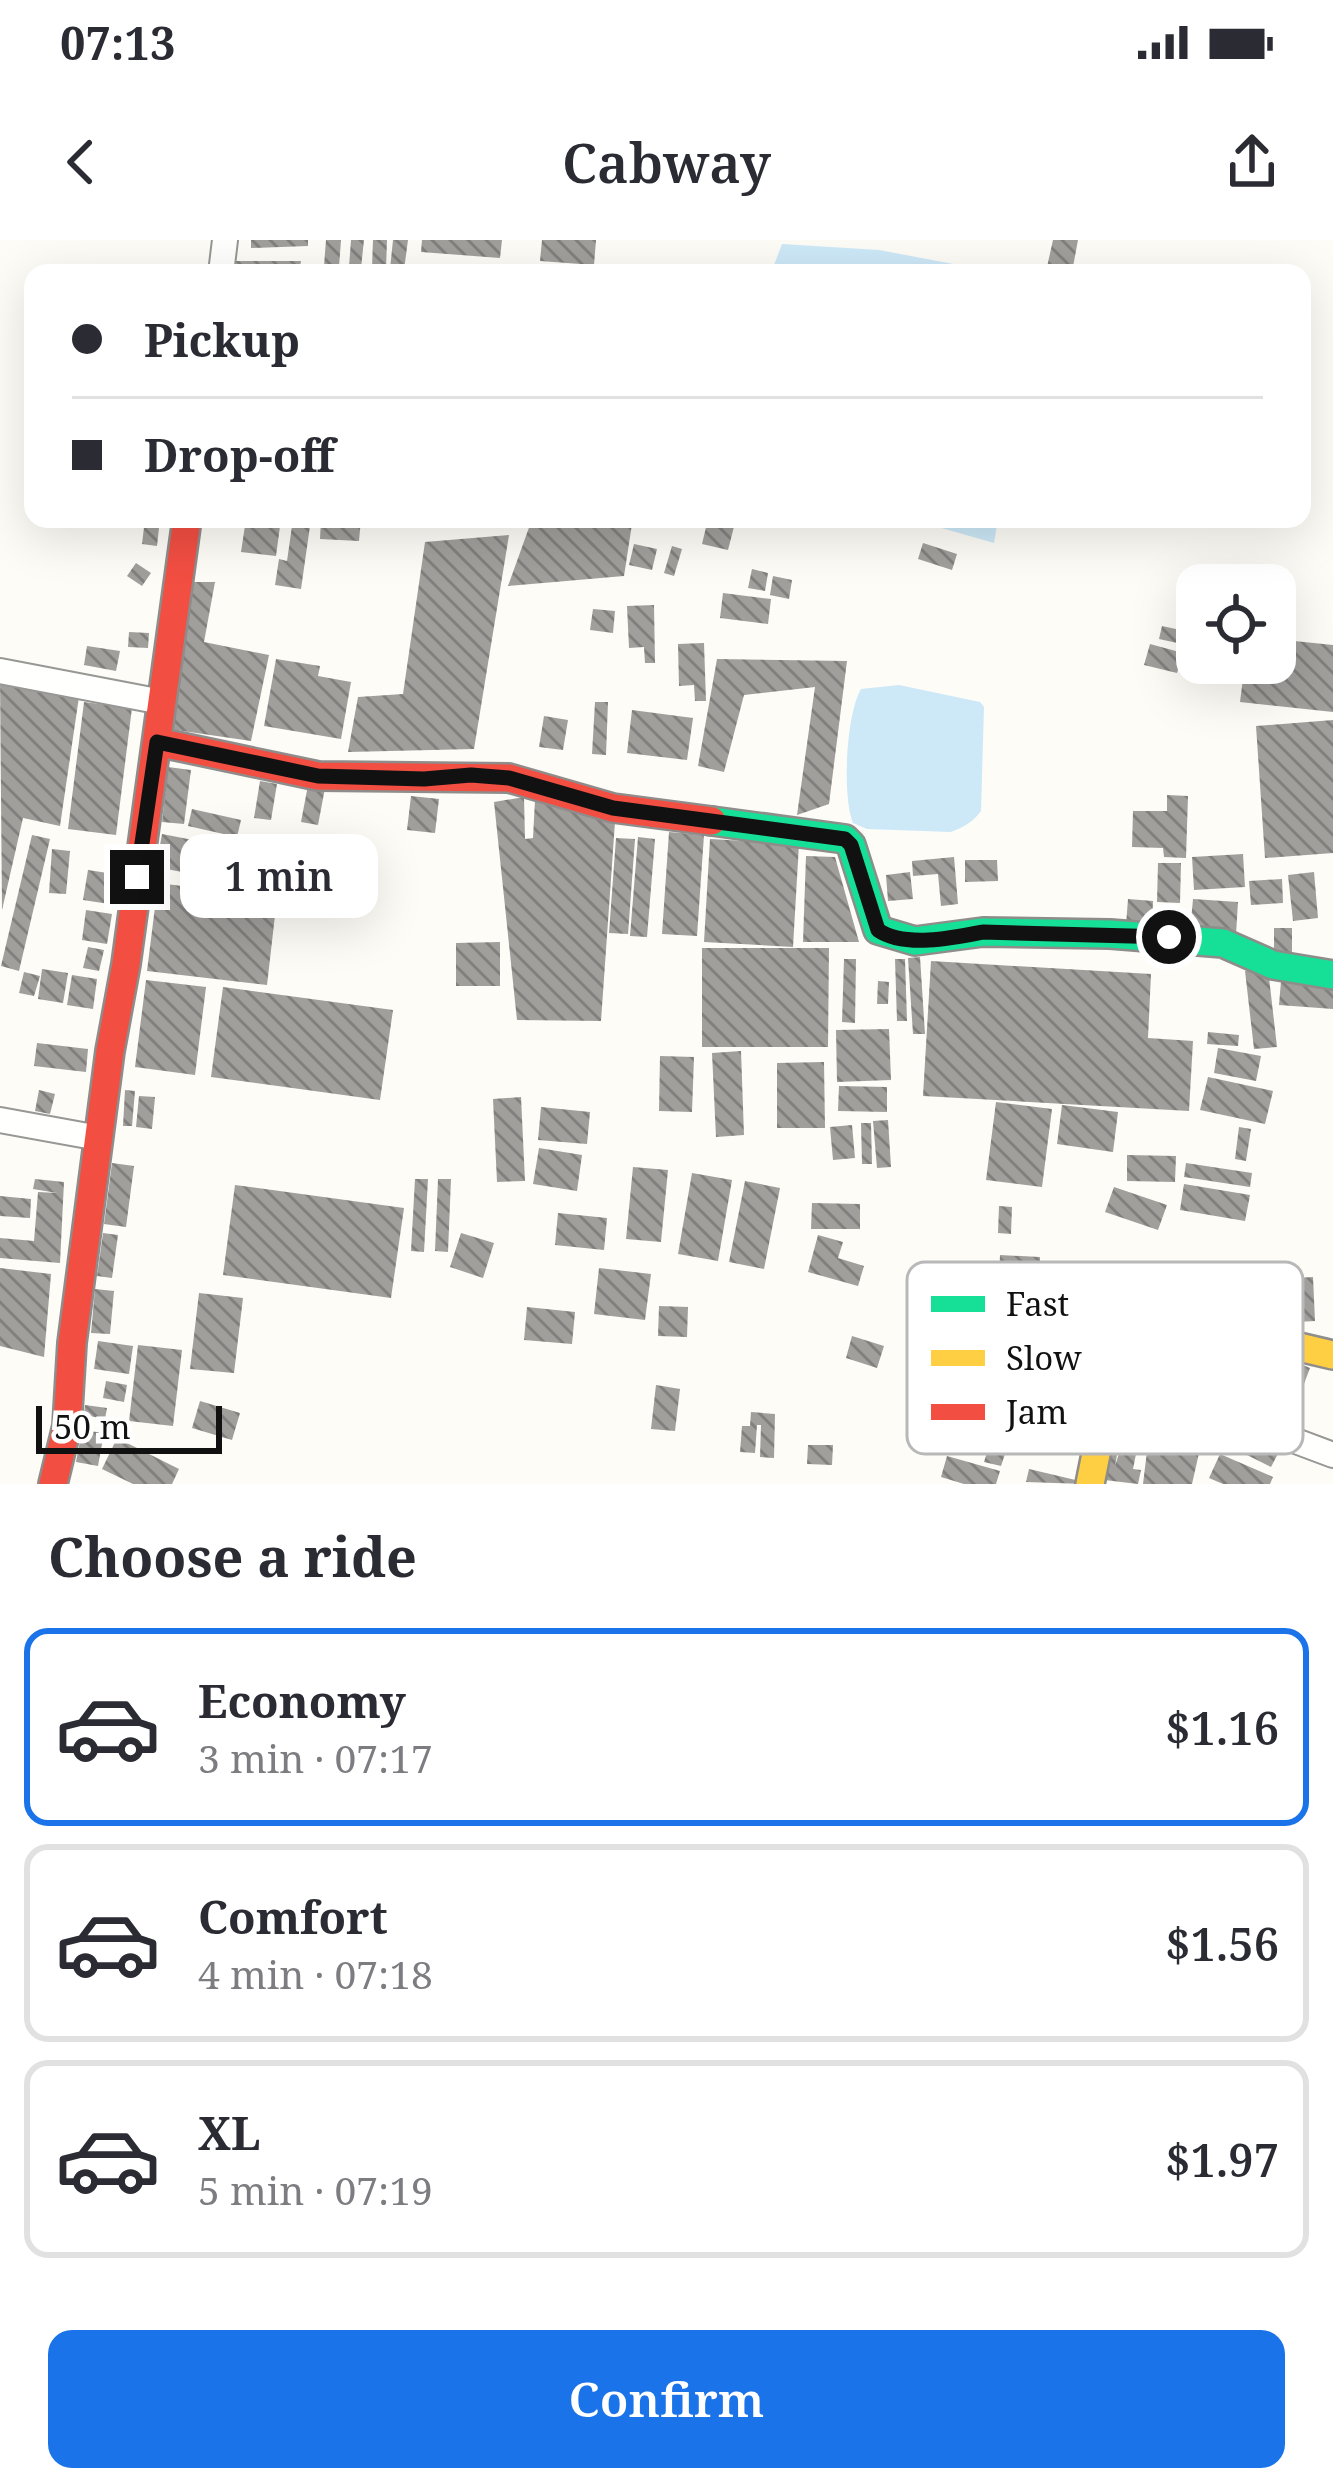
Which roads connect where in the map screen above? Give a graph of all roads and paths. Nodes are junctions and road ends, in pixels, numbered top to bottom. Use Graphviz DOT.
graph roads {
  1 [pos="187,528"];
  2 [pos="0,671"];
  3 [pos="162,702"];
  4 [pos="157,742"];
  5 [pos="1333,975"];
  6 [pos="0,1120"];
  7 [pos="99,1138"];
  8 [pos="1303,1348"];
  9 [pos="1333,1355"];
  10 [pos="1303,1443"];
  11 [pos="1096,1454"];
  12 [pos="1333,1454"];
  13 [pos="53,1484"];
  14 [pos="1090,1484"];
  1 -- 3 [label="street"];
  2 -- 3 [label="street"];
  3 -- 4 [label="street"];
  4 -- 5 [label="street"];
  4 -- 7 [label="street"];
  6 -- 7 [label="street"];
  7 -- 13 [label="street"];
  8 -- 9 [label="street"];
  10 -- 12 [label="street"];
  11 -- 14 [label="street"];
}
